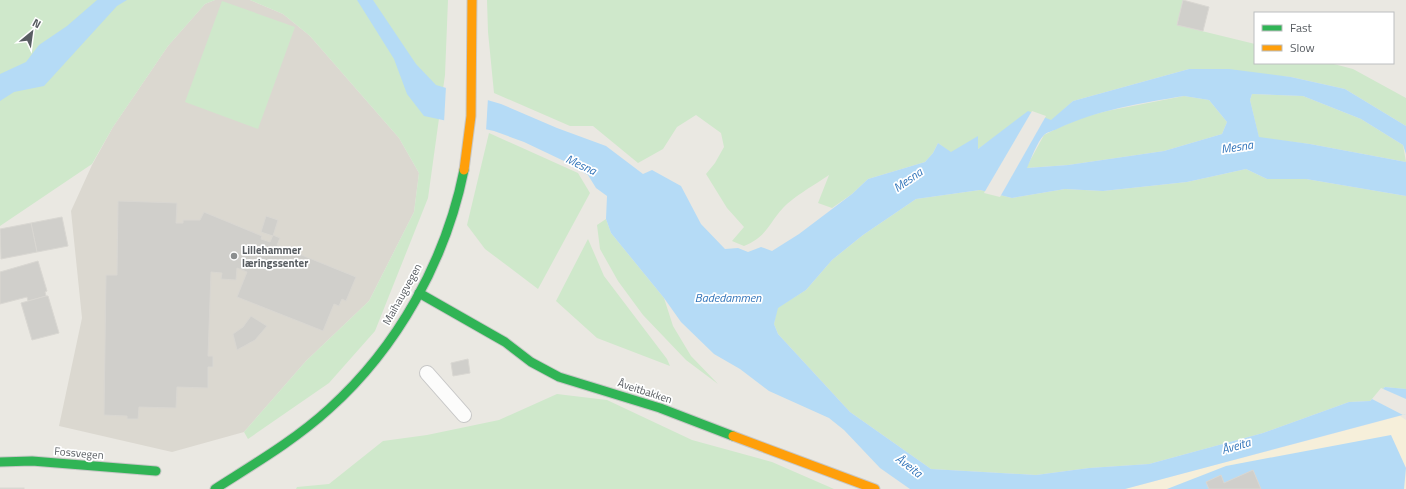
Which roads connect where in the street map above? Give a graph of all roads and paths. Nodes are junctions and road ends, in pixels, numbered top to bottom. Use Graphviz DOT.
graph roads {
  1 [pos="472,0"];
  2 [pos="418,293"];
  3 [pos="427,373"];
  4 [pos="464,415"];
  5 [pos="0,462"];
  6 [pos="156,471"];
  7 [pos="215,489"];
  8 [pos="875,489"];
  1 -- 2 [label="street, Maihaugvegen"];
  2 -- 7 [label="street, Maihaugvegen"];
  2 -- 8 [label="street, Åveitbakken"];
  3 -- 4 [label="lane"];
  5 -- 6 [label="street, Fossvegen"];
}
